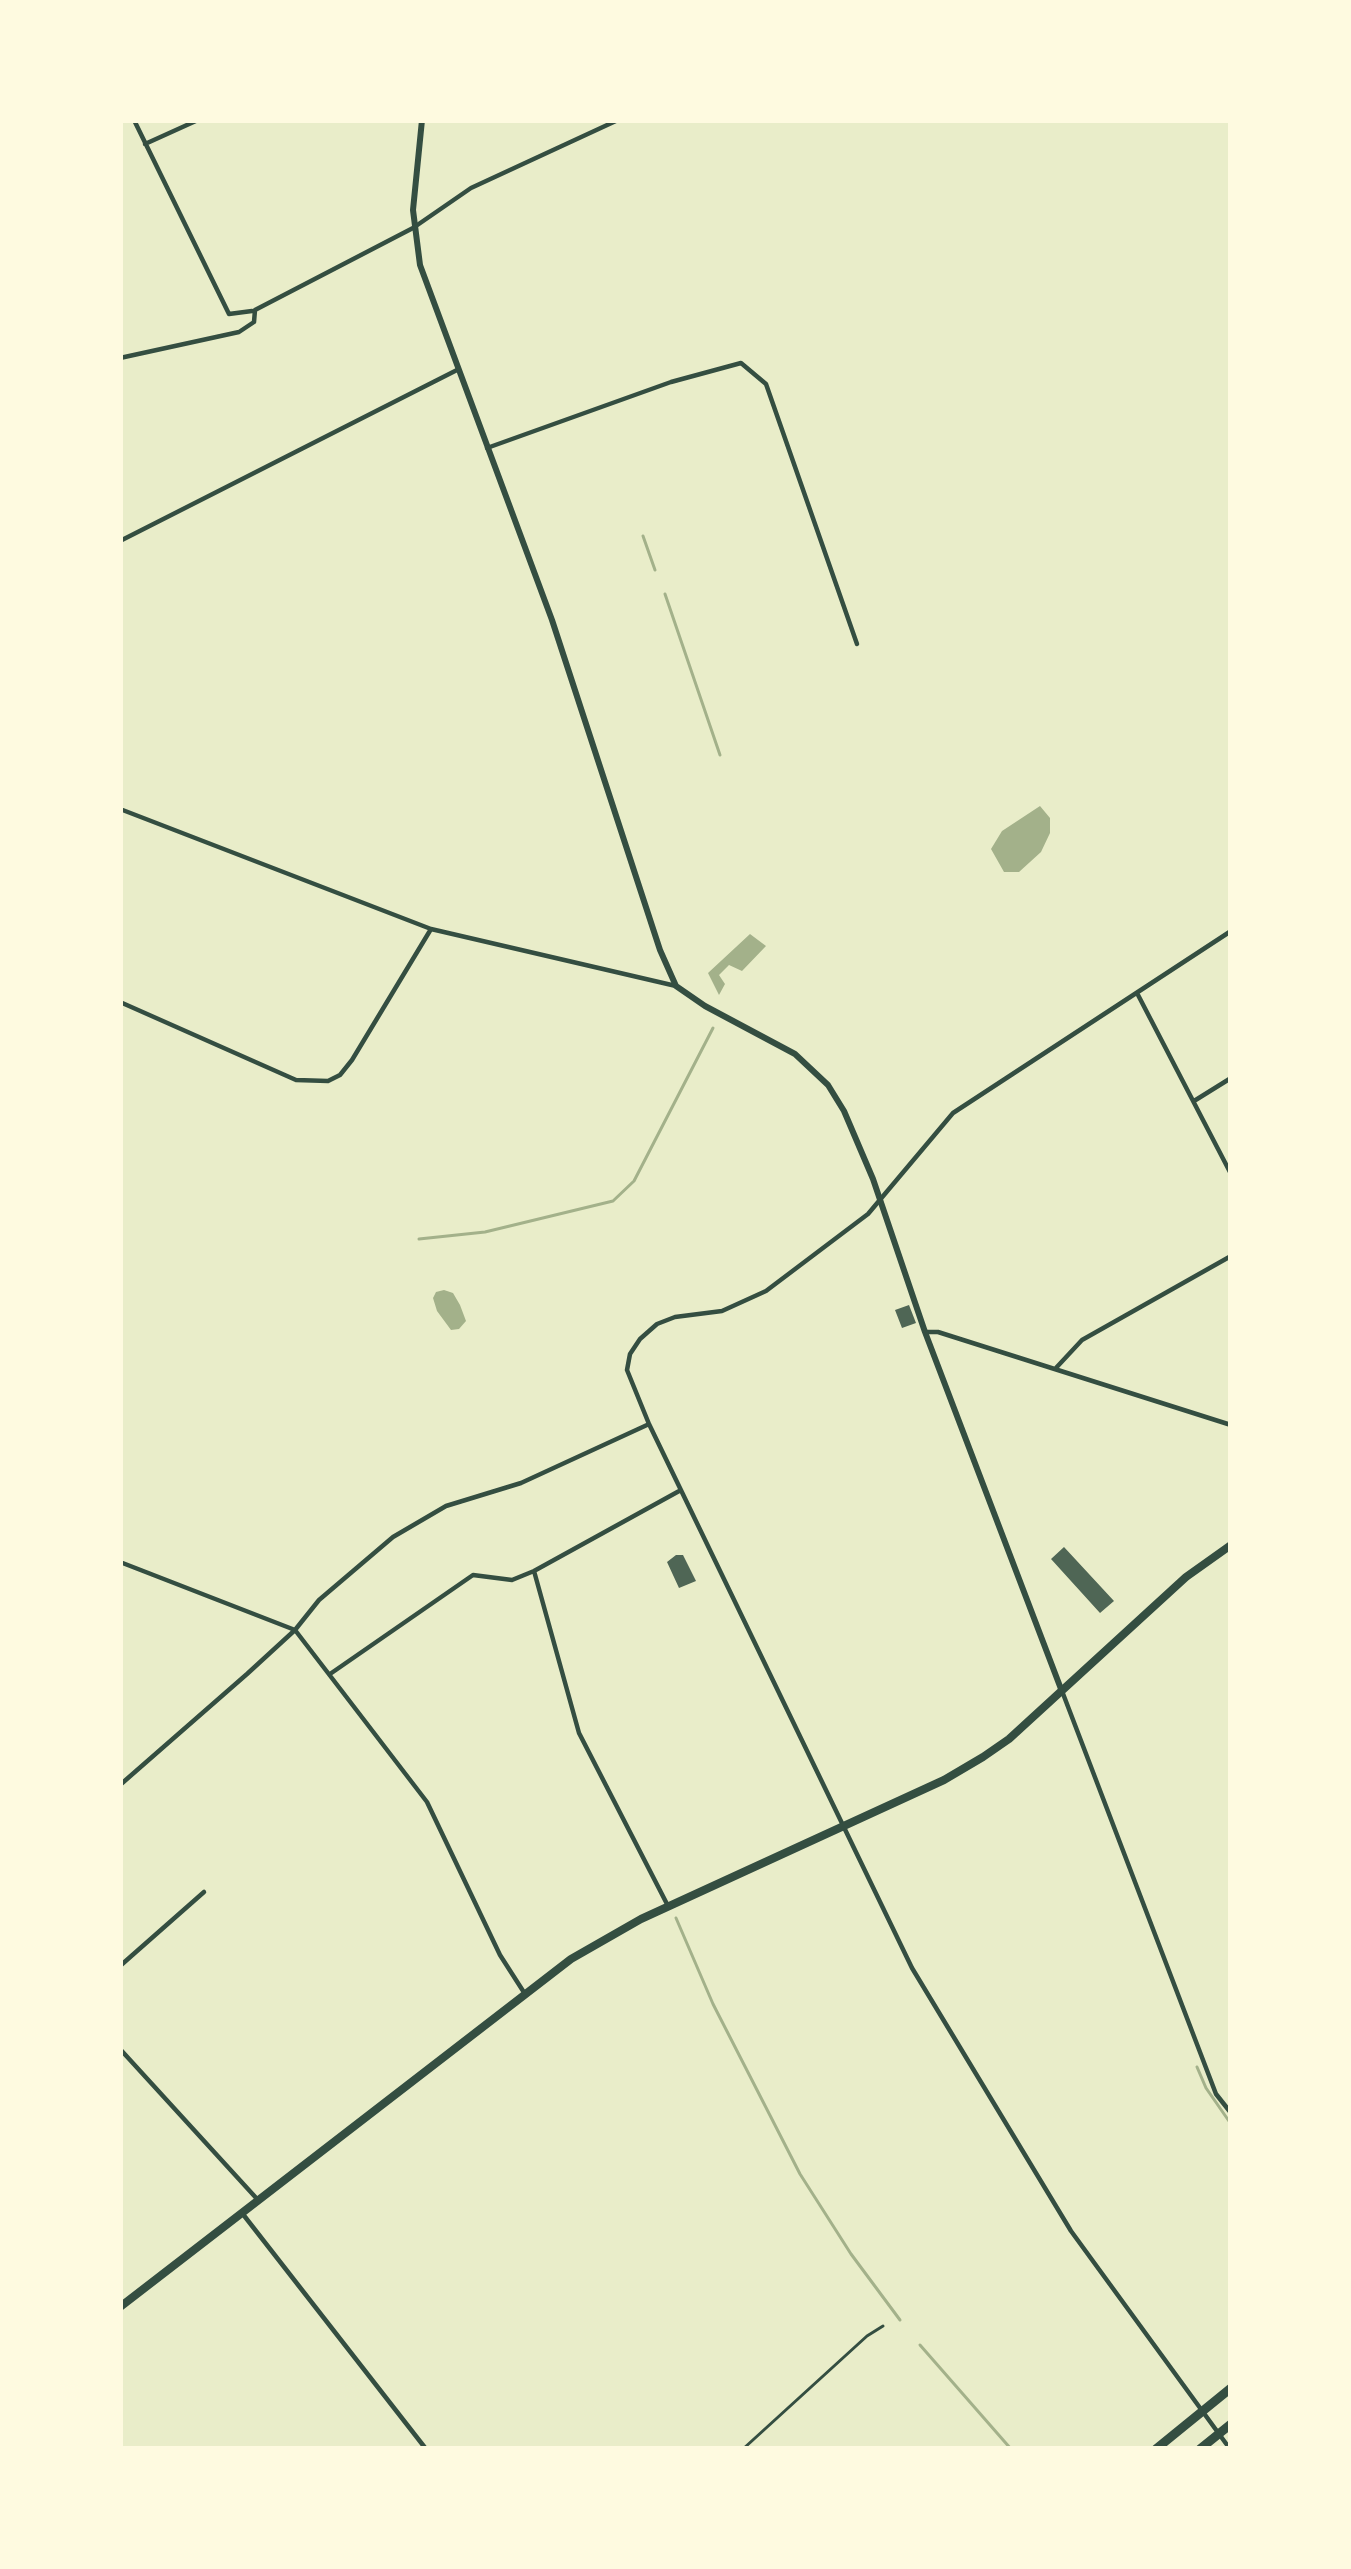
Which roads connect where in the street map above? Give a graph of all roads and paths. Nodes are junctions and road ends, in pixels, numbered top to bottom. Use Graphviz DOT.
graph roads {
  1 [pos="134,120"];
  2 [pos="198,120"];
  3 [pos="422,120"];
  4 [pos="618,120"];
  5 [pos="145,144"];
  6 [pos="413,228"];
  7 [pos="255,310"];
  8 [pos="120,358"];
  9 [pos="457,370"];
  10 [pos="487,448"];
  11 [pos="120,541"];
  12 [pos="857,644"];
  13 [pos="120,809"];
  14 [pos="431,929"];
  15 [pos="1231,931"];
  16 [pos="676,986"];
  17 [pos="1137,992"];
  18 [pos="120,1002"];
  19 [pos="1231,1078"];
  20 [pos="1194,1101"];
  21 [pos="1231,1174"];
  22 [pos="880,1200"];
  23 [pos="1231,1256"];
  24 [pos="925,1332"];
  25 [pos="1055,1369"];
  26 [pos="650,1424"];
  27 [pos="1231,1425"];
  28 [pos="681,1490"];
  29 [pos="1231,1545"];
  30 [pos="120,1562"];
  31 [pos="534,1571"];
  32 [pos="295,1630"];
  33 [pos="330,1674"];
  34 [pos="1062,1691"];
  35 [pos="120,1785"];
  36 [pos="844,1827"];
  37 [pos="204,1892"];
  38 [pos="668,1906"];
  39 [pos="120,1966"];
  40 [pos="525,1994"];
  41 [pos="120,2049"];
  42 [pos="1231,2113"];
  43 [pos="259,2200"];
  44 [pos="242,2213"];
  45 [pos="120,2307"];
  46 [pos="883,2326"];
  47 [pos="1231,2388"];
  48 [pos="1231,2424"];
  49 [pos="426,2449"];
  50 [pos="743,2449"];
  51 [pos="1156,2449"];
  52 [pos="1200,2449"];
  53 [pos="1231,2449"];
  1 -- 5 [label="street"];
  2 -- 5 [label="street"];
  3 -- 6 [label="street"];
  4 -- 6 [label="street"];
  5 -- 7 [label="street"];
  6 -- 7 [label="street"];
  6 -- 9 [label="street"];
  7 -- 8 [label="street"];
  9 -- 10 [label="street"];
  9 -- 11 [label="street"];
  10 -- 12 [label="street"];
  10 -- 16 [label="street"];
  13 -- 14 [label="street"];
  14 -- 16 [label="street"];
  14 -- 18 [label="street"];
  15 -- 17 [label="street"];
  16 -- 22 [label="street"];
  17 -- 20 [label="street"];
  17 -- 22 [label="street"];
  19 -- 20 [label="street"];
  20 -- 21 [label="street"];
  22 -- 24 [label="street"];
  22 -- 26 [label="street"];
  23 -- 25 [label="street"];
  24 -- 25 [label="street"];
  24 -- 34 [label="street"];
  25 -- 27 [label="street"];
  26 -- 28 [label="street"];
  26 -- 32 [label="street"];
  28 -- 31 [label="street"];
  28 -- 36 [label="street"];
  29 -- 34 [label="main road"];
  30 -- 32 [label="street"];
  31 -- 33 [label="street"];
  31 -- 38 [label="street"];
  32 -- 33 [label="street"];
  32 -- 35 [label="street"];
  33 -- 40 [label="street"];
  34 -- 36 [label="main road"];
  34 -- 42 [label="street"];
  36 -- 38 [label="main road"];
  36 -- 53 [label="street"];
  37 -- 39 [label="street"];
  38 -- 40 [label="main road"];
  40 -- 43 [label="main road"];
  41 -- 43 [label="street"];
  43 -- 44 [label="main road"];
  44 -- 45 [label="main road"];
  44 -- 49 [label="street"];
  46 -- 50 [label="path"];
  47 -- 51 [label="highway"];
  48 -- 52 [label="highway"];
}
